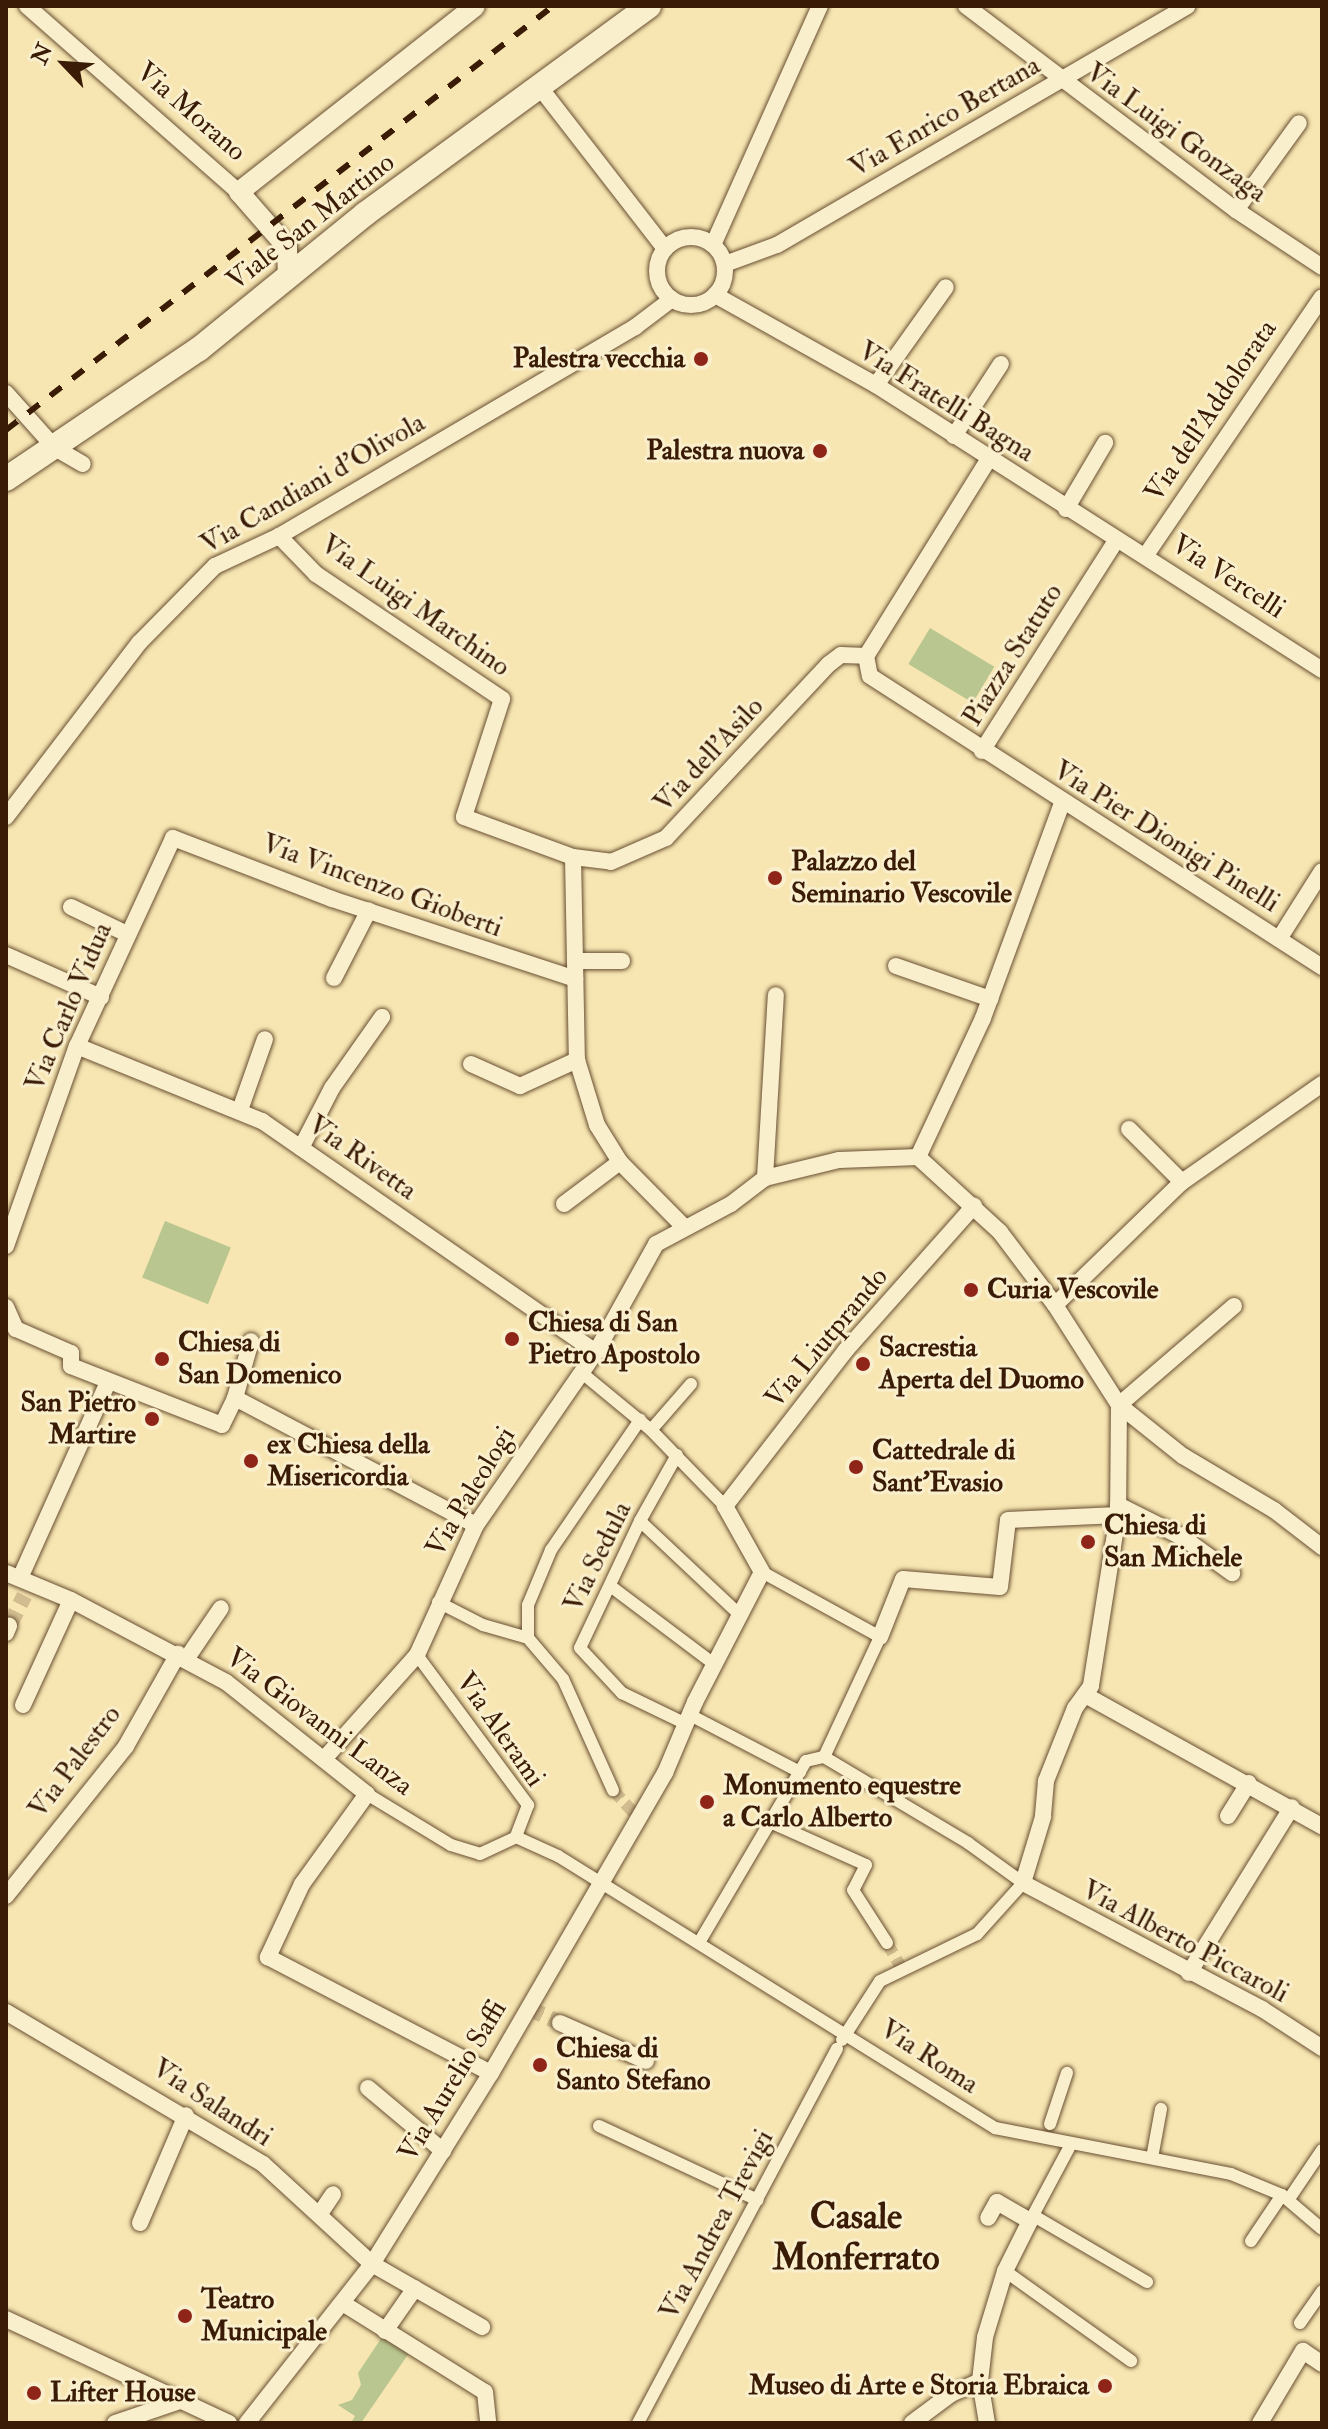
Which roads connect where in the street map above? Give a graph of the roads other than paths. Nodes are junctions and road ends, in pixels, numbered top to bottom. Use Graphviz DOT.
graph roads {
  1 [pos="27,6"];
  2 [pos="475,6"];
  3 [pos="649,6"];
  4 [pos="820,6"];
  5 [pos="966,6"];
  6 [pos="1187,6"];
  7 [pos="1059,80"];
  8 [pos="538,85"];
  9 [pos="1299,123"];
  10 [pos="239,192"];
  11 [pos="1236,210"];
  12 [pos="713,245"];
  13 [pos="665,249"];
  14 [pos="725,264"];
  15 [pos="1322,267"];
  16 [pos="288,277"];
  17 [pos="946,287"];
  18 [pos="715,295"];
  19 [pos="1322,297"];
  20 [pos="672,299"];
  21 [pos="1001,364"];
  22 [pos="876,385"];
  23 [pos="6,393"];
  24 [pos="954,436"];
  25 [pos="1105,443"];
  26 [pos="55,448"];
  27 [pos="990,457"];
  28 [pos="83,464"];
  29 [pos="6,479"];
  30 [pos="1066,509"];
  31 [pos="279,536"];
  32 [pos="1116,541"];
  33 [pos="1146,555"];
  34 [pos="866,656"];
  35 [pos="1322,670"];
  36 [pos="982,751"];
  37 [pos="1062,803"];
  38 [pos="6,817"];
  39 [pos="464,817"];
  40 [pos="173,838"];
  41 [pos="573,857"];
  42 [pos="1322,871"];
  43 [pos="71,907"];
  44 [pos="369,910"];
  45 [pos="127,934"];
  46 [pos="1279,939"];
  47 [pos="6,955"];
  48 [pos="575,961"];
  49 [pos="622,961"];
  50 [pos="896,966"];
  51 [pos="1322,967"];
  52 [pos="334,978"];
  53 [pos="575,979"];
  54 [pos="776,995"];
  55 [pos="101,997"];
  56 [pos="990,999"];
  57 [pos="382,1017"];
  58 [pos="265,1039"];
  59 [pos="77,1046"];
  60 [pos="577,1060"];
  61 [pos="471,1064"];
  62 [pos="1322,1084"];
  63 [pos="240,1110"];
  64 [pos="1129,1129"];
  65 [pos="301,1148"];
  66 [pos="918,1157"];
  67 [pos="620,1162"];
  68 [pos="765,1178"];
  69 [pos="1182,1182"];
  70 [pos="564,1204"];
  71 [pos="974,1206"];
  72 [pos="684,1227"];
  73 [pos="6,1246"];
  74 [pos="1055,1305"];
  75 [pos="1234,1306"];
  76 [pos="6,1307"];
  77 [pos="251,1341"];
  78 [pos="596,1352"];
  79 [pos="582,1373"];
  80 [pos="108,1382"];
  81 [pos="691,1384"];
  82 [pos="235,1398"];
  83 [pos="1119,1405"];
  84 [pos="640,1420"];
  85 [pos="651,1430"];
  86 [pos="677,1455"];
  87 [pos="725,1506"];
  88 [pos="1118,1510"];
  89 [pos="640,1521"];
  90 [pos="476,1525"];
  91 [pos="1322,1547"];
  92 [pos="762,1572"];
  93 [pos="1232,1573"];
  94 [pos="20,1582"];
  95 [pos="613,1588"];
  96 [pos="71,1600"];
  97 [pos="438,1602"];
  98 [pos="221,1608"];
  99 [pos="740,1615"];
  100 [pos="880,1637"];
  101 [pos="528,1638"];
  102 [pos="417,1655"];
  103 [pos="182,1656"];
  104 [pos="714,1664"];
  105 [pos="1087,1696"];
  106 [pos="23,1705"];
  107 [pos="690,1714"];
  108 [pos="824,1757"];
  109 [pos="324,1759"];
  110 [pos="800,1772"];
  111 [pos="1249,1783"];
  112 [pos="613,1790"];
  113 [pos="367,1794"];
  114 [pos="1292,1807"];
  115 [pos="1228,1816"];
  116 [pos="770,1822"];
  117 [pos="1322,1826"];
  118 [pos="516,1837"];
  119 [pos="480,1854"];
  120 [pos="477,1870"];
  121 [pos="598,1881"];
  122 [pos="1023,1883"];
  123 [pos="6,1896"];
  124 [pos="700,1941"];
  125 [pos="887,1943"];
  126 [pos="1189,1973"];
  127 [pos="6,2012"];
  128 [pos="560,2023"];
  129 [pos="842,2040"];
  130 [pos="1322,2048"];
  131 [pos="646,2061"];
  132 [pos="491,2073"];
  133 [pos="1067,2073"];
  134 [pos="368,2088"];
  135 [pos="1161,2109"];
  136 [pos="186,2115"];
  137 [pos="599,2126"];
  138 [pos="1047,2133"];
  139 [pos="1070,2146"];
  140 [pos="1322,2150"];
  141 [pos="443,2151"];
  142 [pos="1152,2158"];
  143 [pos="333,2194"];
  144 [pos="1285,2197"];
  145 [pos="758,2200"];
  146 [pos="319,2215"];
  147 [pos="988,2218"];
  148 [pos="1032,2218"];
  149 [pos="140,2223"];
  150 [pos="1322,2229"];
  151 [pos="1251,2241"];
  152 [pos="372,2264"];
  153 [pos="1005,2271"];
  154 [pos="1147,2282"];
  155 [pos="415,2288"];
  156 [pos="1322,2291"];
  157 [pos="344,2304"];
  158 [pos="6,2319"];
  159 [pos="1300,2323"];
  160 [pos="482,2327"];
  161 [pos="385,2331"];
  162 [pos="1131,2361"];
  163 [pos="1322,2364"];
  164 [pos="980,2381"];
  165 [pos="186,2399"];
  166 [pos="115,2423"];
  167 [pos="229,2423"];
  168 [pos="247,2423"];
  169 [pos="488,2423"];
  170 [pos="638,2423"];
  171 [pos="912,2423"];
  172 [pos="987,2423"];
  173 [pos="1260,2423"];
  1 -- 10 [label="street, Via Morano"];
  2 -- 10 [label="street"];
  3 -- 8 [label="main road, Viale San Martino"];
  4 -- 12 [label="street"];
  5 -- 7 [label="street, Via Luigi Gonzaga"];
  6 -- 7 [label="street, Via Enrico Bertana"];
  7 -- 11 [label="street, Via Luigi Gonzaga"];
  7 -- 14 [label="street, Via Enrico Bertana"];
  8 -- 13 [label="street"];
  8 -- 16 [label="main road, Viale San Martino"];
  9 -- 11 [label="street"];
  10 -- 16 [label="street, Via Morano"];
  11 -- 15 [label="street, Via Luigi Gonzaga"];
  12 -- 13 [label="street"];
  12 -- 14 [label="street"];
  13 -- 20 [label="street"];
  14 -- 18 [label="street"];
  16 -- 26 [label="main road, Viale San Martino"];
  17 -- 22 [label="street"];
  18 -- 20 [label="street"];
  18 -- 22 [label="street, Via Fratelli Bagna"];
  19 -- 33 [label="street, Via dell'Addolorata"];
  20 -- 31 [label="street, Via Candiani d'Olivola"];
  21 -- 24 [label="street"];
  22 -- 24 [label="street, Via Fratelli Bagna"];
  23 -- 26 [label="street"];
  24 -- 27 [label="street, Via Fratelli Bagna"];
  25 -- 30 [label="street"];
  26 -- 28 [label="street"];
  26 -- 29 [label="main road, Viale San Martino"];
  27 -- 30 [label="street, Via Fratelli Bagna"];
  27 -- 34 [label="street"];
  30 -- 32 [label="street, Via Fratelli Bagna"];
  31 -- 38 [label="street, Via Candiani d'Olivola"];
  31 -- 39 [label="street, Via Luigi Marchino"];
  32 -- 33 [label="street, Via Fratelli Bagna"];
  32 -- 36 [label="street, Piazza Statuto"];
  33 -- 35 [label="street, Via Vercelli"];
  34 -- 36 [label="street, Piazza Statuto"];
  34 -- 41 [label="street, Via dell'Asilo"];
  36 -- 37 [label="street, Via Pier Dionigi Pinelli"];
  37 -- 46 [label="street, Via Pier Dionigi Pinelli"];
  37 -- 56 [label="street"];
  39 -- 41 [label="street, Via dell'Asilo"];
  40 -- 44 [label="street, Via Vincenzo Gioberti"];
  40 -- 45 [label="street, Via Carlo Vidua"];
  41 -- 48 [label="street"];
  42 -- 46 [label="street"];
  43 -- 45 [label="street"];
  44 -- 52 [label="street"];
  44 -- 53 [label="street, Via Vincenzo Gioberti"];
  45 -- 55 [label="street, Via Carlo Vidua"];
  46 -- 51 [label="street, Via Pier Dionigi Pinelli"];
  47 -- 55 [label="street"];
  48 -- 49 [label="street"];
  48 -- 53 [label="street"];
  50 -- 56 [label="street"];
  53 -- 60 [label="street"];
  54 -- 68 [label="street"];
  55 -- 59 [label="street, Via Carlo Vidua"];
  56 -- 66 [label="street"];
  57 -- 65 [label="street"];
  58 -- 63 [label="street"];
  59 -- 63 [label="street, Via Rivetta"];
  59 -- 73 [label="street, Via Carlo Vidua"];
  60 -- 61 [label="street"];
  60 -- 67 [label="street"];
  62 -- 69 [label="street"];
  63 -- 65 [label="street, Via Rivetta"];
  64 -- 69 [label="street"];
  65 -- 78 [label="street, Via Rivetta"];
  66 -- 68 [label="street"];
  66 -- 71 [label="street"];
  67 -- 70 [label="street"];
  67 -- 72 [label="street"];
  68 -- 72 [label="street"];
  69 -- 74 [label="street"];
  71 -- 74 [label="street"];
  71 -- 87 [label="street, Via Liutprando"];
  72 -- 78 [label="street, Via Paleologi"];
  74 -- 83 [label="street"];
  75 -- 83 [label="street"];
  76 -- 80 [label="street"];
  77 -- 82 [label="street"];
  78 -- 79 [label="street, Via Paleologi"];
  79 -- 84 [label="street"];
  79 -- 90 [label="street, Via Paleologi"];
  80 -- 82 [label="street"];
  80 -- 94 [label="street"];
  81 -- 85 [label="street"];
  82 -- 90 [label="street"];
  83 -- 88 [label="street"];
  83 -- 91 [label="street"];
  84 -- 85 [label="street"];
  84 -- 101 [label="street"];
  85 -- 86 [label="street"];
  86 -- 87 [label="street"];
  86 -- 89 [label="street, Via Sedula"];
  87 -- 92 [label="street"];
  88 -- 93 [label="street"];
  88 -- 100 [label="street"];
  88 -- 105 [label="street"];
  89 -- 95 [label="street, Via Sedula"];
  89 -- 99 [label="street"];
  90 -- 97 [label="street, Via Paleologi"];
  92 -- 99 [label="street, Via Aurelio Saffi"];
  92 -- 100 [label="street"];
  94 -- 96 [label="street, Via Giovanni Lanza"];
  95 -- 104 [label="street"];
  95 -- 107 [label="street, Via Sedula"];
  96 -- 103 [label="street, Via Giovanni Lanza"];
  96 -- 106 [label="street"];
  97 -- 101 [label="street"];
  97 -- 102 [label="street, Via Paleologi"];
  98 -- 103 [label="street, Via Palestro"];
  99 -- 104 [label="street, Via Aurelio Saffi"];
  100 -- 108 [label="street"];
  101 -- 112 [label="street"];
  102 -- 109 [label="street, Via Paleologi"];
  102 -- 118 [label="street, Via Alerami"];
  103 -- 109 [label="street, Via Giovanni Lanza"];
  103 -- 123 [label="street, Via Palestro"];
  104 -- 107 [label="street, Via Aurelio Saffi"];
  105 -- 111 [label="street"];
  105 -- 122 [label="street"];
  107 -- 110 [label="street"];
  107 -- 121 [label="street, Via Aurelio Saffi"];
  108 -- 110 [label="street"];
  108 -- 122 [label="street"];
  109 -- 113 [label="street, Via Giovanni Lanza"];
  110 -- 116 [label="street"];
  111 -- 114 [label="street"];
  111 -- 115 [label="street"];
  113 -- 119 [label="street, Via Giovanni Lanza"];
  113 -- 132 [label="street"];
  114 -- 117 [label="street"];
  114 -- 126 [label="street"];
  116 -- 124 [label="street"];
  116 -- 125 [label="street"];
  118 -- 119 [label="street"];
  118 -- 121 [label="street"];
  119 -- 120 [label="street"];
  121 -- 124 [label="street, Via Roma"];
  121 -- 132 [label="street, Via Aurelio Saffi"];
  122 -- 126 [label="street, Via Alberto Piccaroli"];
  122 -- 129 [label="street, Via Andrea Trevigi"];
  124 -- 129 [label="street, Via Roma"];
  126 -- 130 [label="street, Via Alberto Piccaroli"];
  127 -- 136 [label="street, Via Salandri"];
  128 -- 131 [label="street"];
  129 -- 138 [label="street, Via Roma"];
  129 -- 145 [label="street, Via Andrea Trevigi"];
  132 -- 141 [label="street, Via Aurelio Saffi"];
  133 -- 138 [label="street"];
  134 -- 141 [label="street"];
  135 -- 142 [label="street"];
  136 -- 146 [label="street, Via Salandri"];
  136 -- 149 [label="street"];
  137 -- 145 [label="street"];
  138 -- 139 [label="street, Via Roma"];
  139 -- 142 [label="street, Via Roma"];
  139 -- 148 [label="street"];
  140 -- 144 [label="street"];
  141 -- 152 [label="street, Via Aurelio Saffi"];
  142 -- 144 [label="street, Via Roma"];
  143 -- 146 [label="street"];
  144 -- 150 [label="street, Via Roma"];
  144 -- 151 [label="street"];
  145 -- 170 [label="street, Via Andrea Trevigi"];
  146 -- 152 [label="street, Via Salandri"];
  147 -- 148 [label="street"];
  148 -- 153 [label="street"];
  148 -- 154 [label="street"];
  152 -- 155 [label="street, Via Salandri"];
  152 -- 157 [label="street, Via Aurelio Saffi"];
  153 -- 162 [label="street"];
  153 -- 164 [label="street"];
  155 -- 160 [label="street, Via Salandri"];
  155 -- 161 [label="street"];
  156 -- 159 [label="street"];
  157 -- 161 [label="street"];
  157 -- 168 [label="street, Via Aurelio Saffi"];
  158 -- 165 [label="street"];
  161 -- 169 [label="street"];
  163 -- 173 [label="street"];
  164 -- 171 [label="street"];
  164 -- 172 [label="street"];
  165 -- 166 [label="street"];
  165 -- 167 [label="street"];
}
